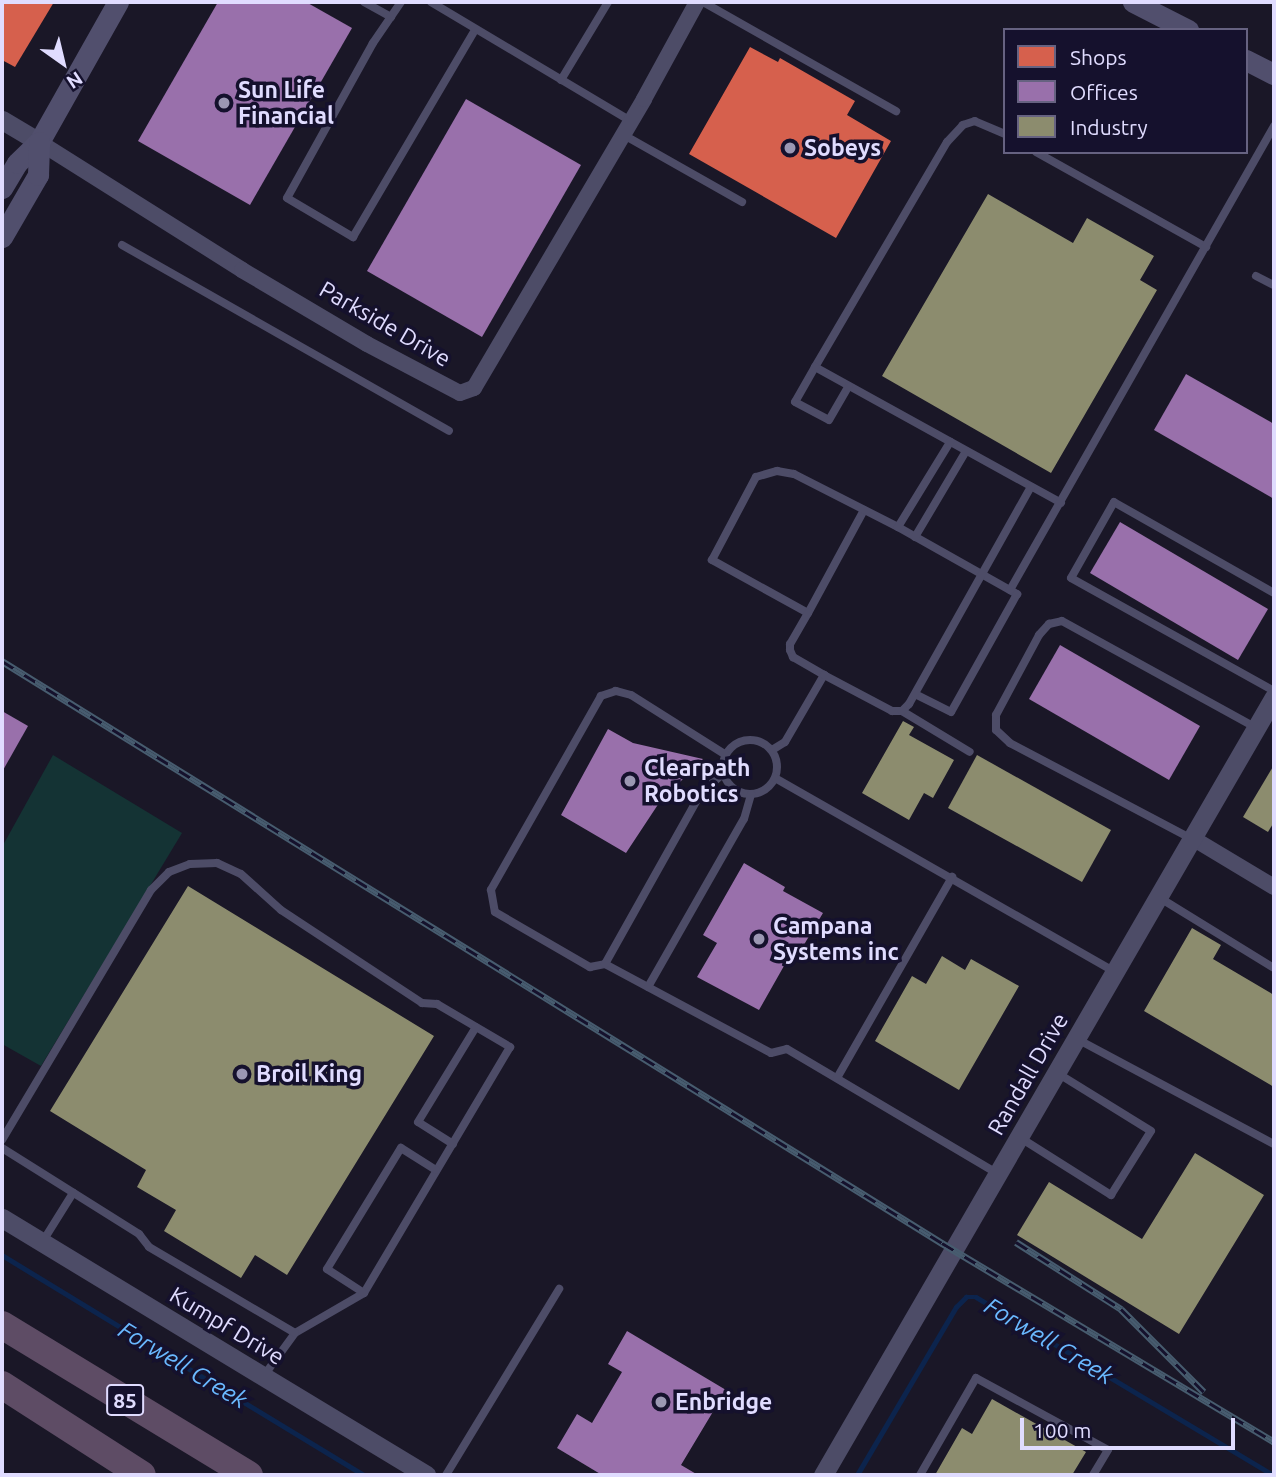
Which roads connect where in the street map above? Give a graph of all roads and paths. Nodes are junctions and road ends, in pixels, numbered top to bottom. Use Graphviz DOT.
graph roads {
  1 [pos="118,2"];
  2 [pos="364,2"];
  3 [pos="401,2"];
  4 [pos="431,2"];
  5 [pos="608,2"];
  6 [pos="697,2"];
  7 [pos="703,2"];
  8 [pos="1133,2"];
  9 [pos="391,17"];
  10 [pos="1184,28"];
  11 [pos="475,30"];
  12 [pos="1248,61"];
  13 [pos="1274,74"];
  14 [pos="561,80"];
  15 [pos="897,111"];
  16 [pos="2,120"];
  17 [pos="1274,126"];
  18 [pos="627,128"];
  19 [pos="1003,133"];
  20 [pos="39,142"];
  21 [pos="1040,154"];
  22 [pos="2,188"];
  23 [pos="742,202"];
  24 [pos="2,237"];
  25 [pos="122,245"];
  26 [pos="1206,247"];
  27 [pos="1256,276"];
  28 [pos="1274,285"];
  29 [pos="815,367"];
  30 [pos="849,386"];
  31 [pos="449,431"];
  32 [pos="950,442"];
  33 [pos="966,451"];
  34 [pos="1031,487"];
  35 [pos="1061,503"];
  36 [pos="864,510"];
  37 [pos="898,527"];
  38 [pos="915,537"];
  39 [pos="980,574"];
  40 [pos="1010,590"];
  41 [pos="1274,593"];
  42 [pos="808,613"];
  43 [pos="824,675"];
  44 [pos="1274,691"];
  45 [pos="915,694"];
  46 [pos="1274,697"];
  47 [pos="902,711"];
  48 [pos="1256,728"];
  49 [pos="772,750"];
  50 [pos="970,752"];
  51 [pos="726,755"];
  52 [pos="724,773"];
  53 [pos="775,778"];
  54 [pos="751,794"];
  55 [pos="1194,839"];
  56 [pos="952,877"];
  57 [pos="1274,887"];
  58 [pos="1160,898"];
  59 [pos="606,964"];
  60 [pos="1274,968"];
  61 [pos="1116,973"];
  62 [pos="648,987"];
  63 [pos="476,1027"];
  64 [pos="1077,1039"];
  65 [pos="1057,1073"];
  66 [pos="837,1078"];
  67 [pos="1019,1137"];
  68 [pos="2,1140"];
  69 [pos="453,1144"];
  70 [pos="1274,1144"];
  71 [pos="2,1148"];
  72 [pos="436,1170"];
  73 [pos="998,1174"];
  74 [pos="73,1192"];
  75 [pos="2,1218"];
  76 [pos="42,1243"];
  77 [pos="559,1289"];
  78 [pos="364,1293"];
  79 [pos="2,1325"];
  80 [pos="295,1333"];
  81 [pos="263,1377"];
  82 [pos="3,1387"];
  83 [pos="142,1475"];
  84 [pos="249,1475"];
  85 [pos="426,1475"];
  86 [pos="446,1475"];
  87 [pos="823,1475"];
  88 [pos="920,1475"];
  89 [pos="1093,1475"];
  1 -- 20 [label="main road"];
  2 -- 9 [label="lane"];
  3 -- 9 [label="lane"];
  4 -- 11 [label="lane"];
  5 -- 14 [label="lane"];
  6 -- 18 [label="street, Parkside Drive"];
  7 -- 15 [label="lane"];
  8 -- 10 [label="main road"];
  9 -- 11 [label="lane"];
  11 -- 14 [label="lane"];
  12 -- 13 [label="main road"];
  14 -- 18 [label="lane"];
  16 -- 20 [label="street, Parkside Drive"];
  17 -- 26 [label="lane"];
  18 -- 20 [label="street, Parkside Drive"];
  18 -- 23 [label="lane"];
  19 -- 29 [label="lane"];
  20 -- 22 [label="main road"];
  20 -- 24 [label="main road"];
  21 -- 26 [label="lane"];
  25 -- 31 [label="lane"];
  26 -- 35 [label="lane"];
  27 -- 28 [label="lane"];
  29 -- 30 [label="lane"];
  29 -- 30 [label="lane"];
  30 -- 32 [label="lane"];
  32 -- 33 [label="lane"];
  32 -- 37 [label="lane"];
  33 -- 34 [label="lane"];
  33 -- 38 [label="lane"];
  34 -- 35 [label="lane"];
  34 -- 39 [label="lane"];
  35 -- 40 [label="lane"];
  36 -- 37 [label="lane"];
  36 -- 42 [label="lane"];
  36 -- 42 [label="lane"];
  37 -- 38 [label="lane"];
  38 -- 39 [label="lane"];
  39 -- 40 [label="lane"];
  39 -- 45 [label="lane"];
  40 -- 45 [label="lane"];
  41 -- 44 [label="lane"];
  42 -- 43 [label="lane"];
  43 -- 47 [label="lane"];
  43 -- 49 [label="lane"];
  45 -- 47 [label="lane"];
  46 -- 48 [label="street, Randall Drive"];
  47 -- 50 [label="lane"];
  48 -- 55 [label="street, Randall Drive"];
  48 -- 55 [label="lane"];
  49 -- 51 [label="lane"];
  49 -- 53 [label="lane"];
  51 -- 52 [label="lane"];
  51 -- 59 [label="lane"];
  52 -- 54 [label="lane"];
  52 -- 59 [label="lane"];
  53 -- 54 [label="lane"];
  53 -- 56 [label="lane"];
  54 -- 62 [label="lane"];
  55 -- 57 [label="street"];
  55 -- 58 [label="street, Randall Drive"];
  56 -- 61 [label="lane"];
  56 -- 66 [label="lane"];
  58 -- 60 [label="lane"];
  58 -- 61 [label="street, Randall Drive"];
  59 -- 62 [label="lane"];
  61 -- 64 [label="street, Randall Drive"];
  62 -- 66 [label="lane"];
  63 -- 68 [label="lane"];
  63 -- 69 [label="lane"];
  63 -- 69 [label="lane"];
  64 -- 65 [label="street, Randall Drive"];
  64 -- 70 [label="lane"];
  65 -- 67 [label="street, Randall Drive"];
  65 -- 67 [label="lane"];
  66 -- 73 [label="lane"];
  67 -- 73 [label="street, Randall Drive"];
  69 -- 72 [label="lane"];
  71 -- 74 [label="lane"];
  72 -- 78 [label="lane"];
  72 -- 78 [label="lane"];
  73 -- 87 [label="street, Randall Drive"];
  74 -- 76 [label="lane"];
  74 -- 80 [label="lane"];
  75 -- 76 [label="street, Kumpf Drive"];
  76 -- 81 [label="street, Kumpf Drive"];
  77 -- 86 [label="lane"];
  78 -- 80 [label="lane"];
  79 -- 84 [label="highway, 85"];
  80 -- 81 [label="lane"];
  81 -- 85 [label="street, Kumpf Drive"];
  82 -- 83 [label="highway, 85"];
  88 -- 89 [label="lane"];
}
